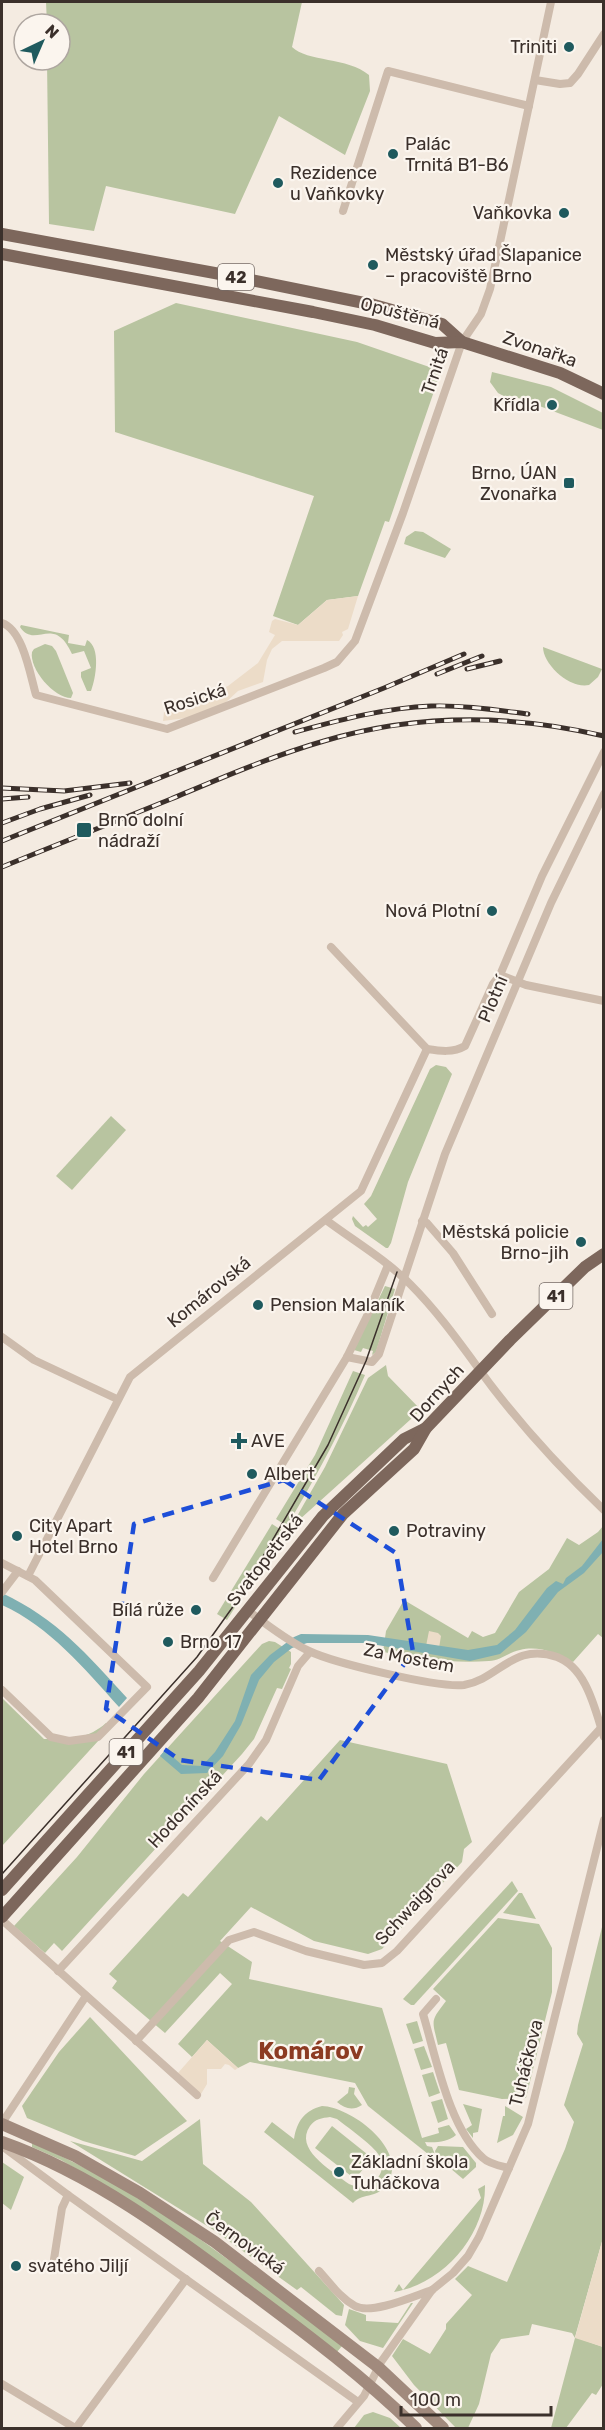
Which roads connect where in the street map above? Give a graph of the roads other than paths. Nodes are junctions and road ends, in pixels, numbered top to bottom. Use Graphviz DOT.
graph roads {
  1 [pos="551,2"];
  2 [pos="603,34"];
  3 [pos="535,80"];
  4 [pos="529,106"];
  5 [pos="343,212"];
  6 [pos="2,234"];
  7 [pos="2,254"];
  8 [pos="462,342"];
  9 [pos="603,394"];
  10 [pos="2,623"];
  11 [pos="357,635"];
  12 [pos="603,752"];
  13 [pos="603,794"];
  14 [pos="331,947"];
  15 [pos="500,975"];
  16 [pos="518,982"];
  17 [pos="603,1000"];
  18 [pos="427,1049"];
  19 [pos="326,1220"];
  20 [pos="422,1221"];
  21 [pos="603,1254"];
  22 [pos="388,1265"];
  23 [pos="403,1277"];
  24 [pos="492,1314"];
  25 [pos="2,1337"];
  26 [pos="347,1357"];
  27 [pos="482,1371"];
  28 [pos="117,1399"];
  29 [pos="426,1428"];
  30 [pos="603,1510"];
  31 [pos="304,1562"];
  32 [pos="2,1563"];
  33 [pos="18,1571"];
  34 [pos="28,1576"];
  35 [pos="213,1578"];
  36 [pos="3,1591"];
  37 [pos="248,1611"];
  38 [pos="260,1619"];
  39 [pos="308,1651"];
  40 [pos="2,1690"];
  41 [pos="602,1732"];
  42 [pos="603,1820"];
  43 [pos="2,1890"];
  44 [pos="2,1919"];
  45 [pos="58,1971"];
  46 [pos="86,1996"];
  47 [pos="436,1999"];
  48 [pos="136,2041"];
  49 [pos="197,2095"];
  50 [pos="2,2124"];
  51 [pos="2,2144"];
  52 [pos="509,2168"];
  53 [pos="68,2195"];
  54 [pos="54,2259"];
  55 [pos="319,2271"];
  56 [pos="186,2279"];
  57 [pos="432,2290"];
  58 [pos="378,2367"];
  59 [pos="370,2382"];
  60 [pos="2,2384"];
  61 [pos="358,2402"];
  62 [pos="76,2428"];
  63 [pos="337,2428"];
  64 [pos="416,2428"];
  65 [pos="443,2428"];
  1 -- 3 [label="street, Trnitá"];
  2 -- 3 [label="street"];
  3 -- 4 [label="street, Trnitá"];
  4 -- 5 [label="street"];
  4 -- 8 [label="street, Trnitá"];
  6 -- 8 [label="main road, Opuštěná / 42"];
  7 -- 8 [label="main road, Opuštěná / 42"];
  8 -- 9 [label="main road, Zvonařka / 42"];
  8 -- 11 [label="street, Trnitá"];
  10 -- 11 [label="street, Rosická"];
  12 -- 15 [label="street, Plotní"];
  13 -- 16 [label="street, Plotní"];
  14 -- 18 [label="street"];
  15 -- 16 [label="street"];
  15 -- 18 [label="street, Plotní"];
  16 -- 17 [label="street"];
  16 -- 20 [label="street, Plotní"];
  18 -- 19 [label="street, Komárovská"];
  19 -- 22 [label="street"];
  19 -- 28 [label="street, Komárovská"];
  20 -- 23 [label="street"];
  20 -- 24 [label="street"];
  21 -- 27 [label="main road, Dornych / 41"];
  22 -- 23 [label="street"];
  22 -- 26 [label="street, Svatopetrská"];
  23 -- 26 [label="street"];
  23 -- 27 [label="street"];
  25 -- 28 [label="street"];
  26 -- 35 [label="street, Svatopetrská"];
  27 -- 29 [label="main road, Dornych / 41"];
  27 -- 30 [label="street"];
  28 -- 34 [label="street, Komárovská"];
  29 -- 31 [label="main road, Dornych / 41"];
  29 -- 37 [label="main road, Svatopetrská / 41"];
  31 -- 38 [label="main road, Svatopetrská / 41"];
  32 -- 33 [label="street"];
  33 -- 34 [label="street"];
  33 -- 36 [label="street"];
  34 -- 40 [label="street"];
  37 -- 38 [label="street, Za Mostem"];
  37 -- 43 [label="main road, Svatopetrská / 41"];
  38 -- 39 [label="street, Za Mostem"];
  38 -- 44 [label="main road, Svatopetrská / 41"];
  39 -- 41 [label="street, Za Mostem"];
  39 -- 45 [label="street, Hodonínská"];
  41 -- 48 [label="street, Schwaigrova"];
  42 -- 52 [label="street, Tuháčkova"];
  44 -- 45 [label="street"];
  45 -- 46 [label="street"];
  46 -- 48 [label="street"];
  46 -- 50 [label="street"];
  47 -- 52 [label="street"];
  48 -- 49 [label="street"];
  50 -- 58 [label="main road, Černovická"];
  51 -- 53 [label="street, Černovická"];
  51 -- 59 [label="main road, Černovická"];
  52 -- 57 [label="street, Tuháčkova"];
  53 -- 54 [label="street"];
  53 -- 56 [label="street, Černovická"];
  55 -- 57 [label="street, Tuháčkova"];
  56 -- 61 [label="street, Černovická"];
  56 -- 62 [label="street"];
  57 -- 58 [label="street, Tuháčkova"];
  58 -- 59 [label="street, Tuháčkova"];
  58 -- 65 [label="main road, Černovická"];
  59 -- 61 [label="street, Tuháčkova"];
  59 -- 64 [label="main road, Černovická"];
  60 -- 62 [label="street"];
  61 -- 63 [label="street, Tuháčkova"];
}
